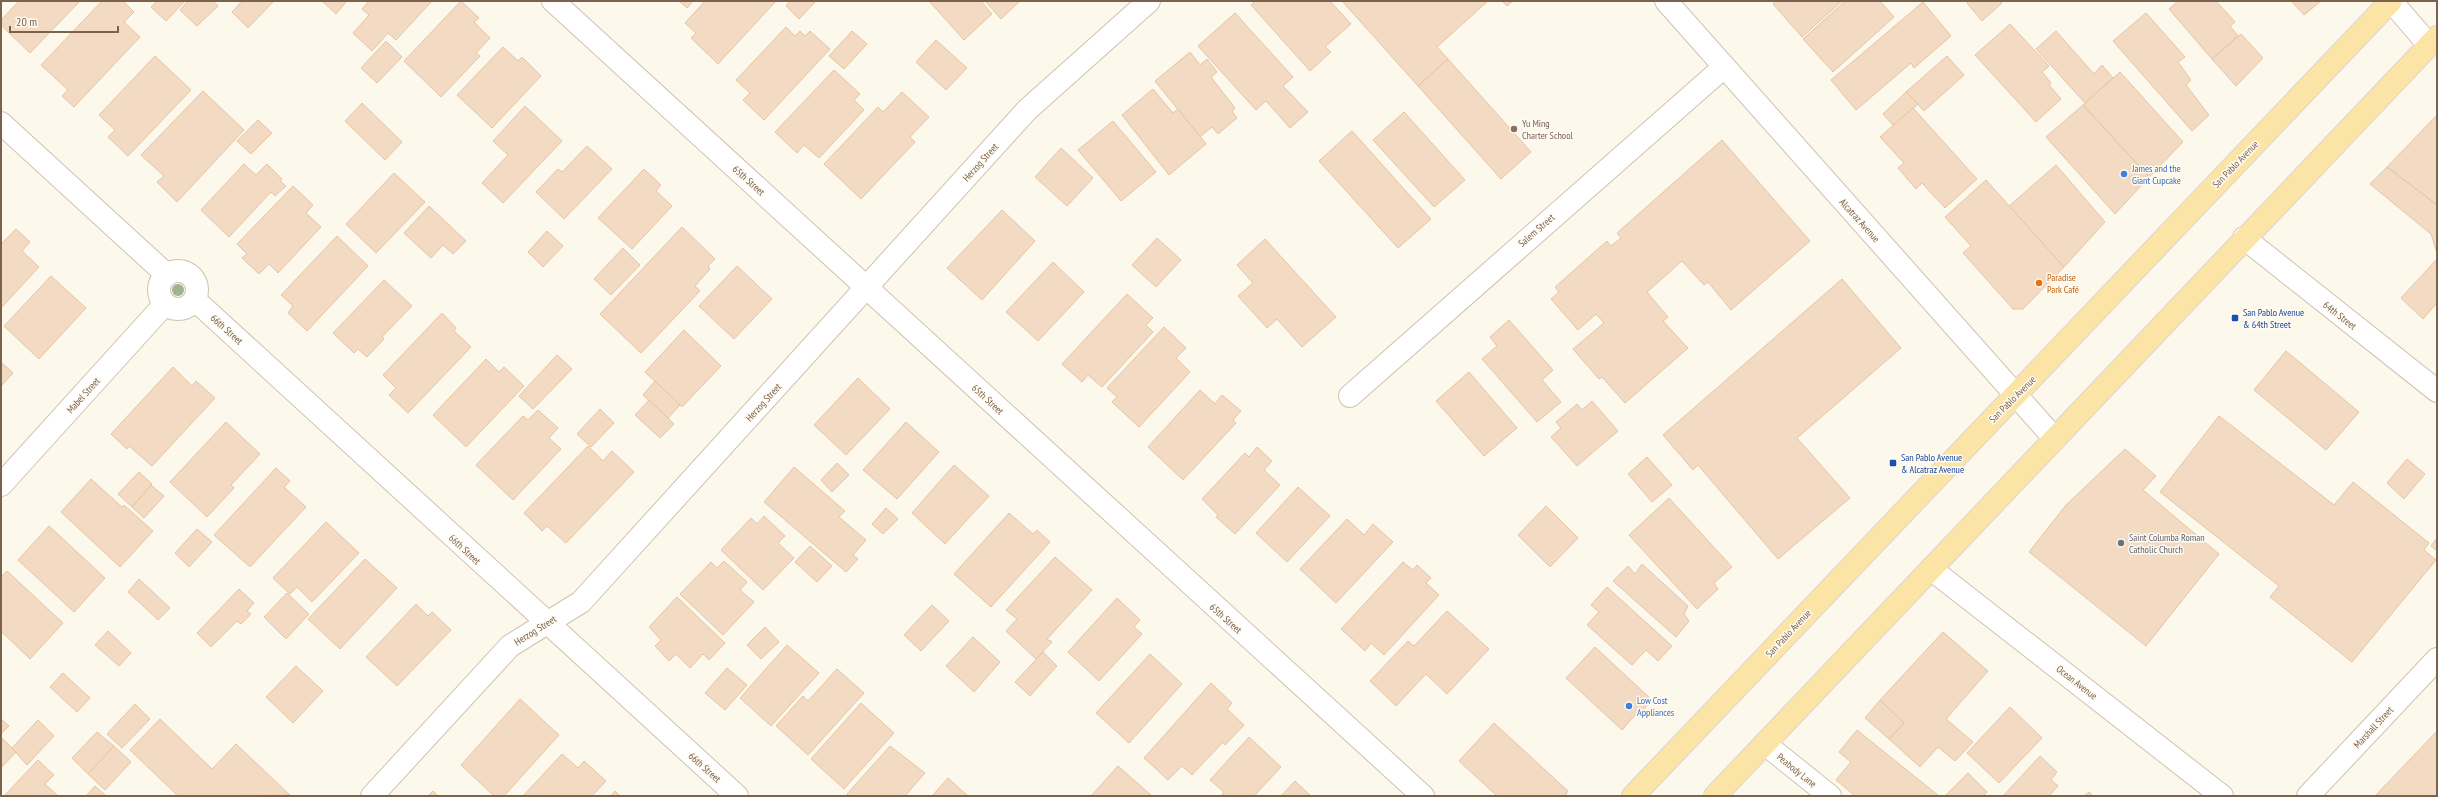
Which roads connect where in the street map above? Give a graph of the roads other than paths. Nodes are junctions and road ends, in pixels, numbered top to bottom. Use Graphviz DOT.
graph roads {
  1 [pos="553,1"];
  2 [pos="1149,1"];
  3 [pos="1666,1"];
  4 [pos="2391,1"];
  5 [pos="2433,41"];
  6 [pos="1724,67"];
  7 [pos="1,123"];
  8 [pos="2244,238"];
  9 [pos="166,275"];
  10 [pos="867,288"];
  11 [pos="195,300"];
  12 [pos="165,304"];
  13 [pos="2437,391"];
  14 [pos="2016,395"];
  15 [pos="1350,396"];
  16 [pos="2055,439"];
  17 [pos="1,485"];
  18 [pos="1931,569"];
  19 [pos="546,623"];
  20 [pos="2437,659"];
  21 [pos="1765,744"];
  22 [pos="372,796"];
  23 [pos="737,796"];
  24 [pos="1423,796"];
  25 [pos="1633,796"];
  26 [pos="1715,796"];
  27 [pos="1830,796"];
  28 [pos="2222,796"];
  29 [pos="2308,796"];
  1 -- 10 [label="street, 65th Street"];
  2 -- 10 [label="street, Herzog Street"];
  3 -- 6 [label="street, Alcatraz Avenue"];
  4 -- 5 [label="street"];
  4 -- 14 [label="main road, San Pablo Avenue"];
  5 -- 8 [label="main road"];
  6 -- 14 [label="street, Alcatraz Avenue"];
  6 -- 15 [label="street, Salem Street"];
  7 -- 9 [label="street"];
  8 -- 13 [label="street, 64th Street"];
  8 -- 16 [label="main road"];
  9 -- 11 [label="street"];
  9 -- 12 [label="street"];
  10 -- 19 [label="street, Herzog Street"];
  10 -- 24 [label="street, 65th Street"];
  11 -- 12 [label="street"];
  11 -- 19 [label="street, 66th Street"];
  12 -- 17 [label="street, Mabel Street"];
  14 -- 16 [label="street, Alcatraz Avenue"];
  14 -- 25 [label="main road, San Pablo Avenue"];
  16 -- 18 [label="main road"];
  18 -- 21 [label="main road"];
  18 -- 28 [label="street, Ocean Avenue"];
  19 -- 22 [label="street, Herzog Street"];
  19 -- 23 [label="street, 66th Street"];
  20 -- 29 [label="street, Marshall Street"];
  21 -- 26 [label="main road"];
  21 -- 27 [label="street, Peabody Lane"];
}
